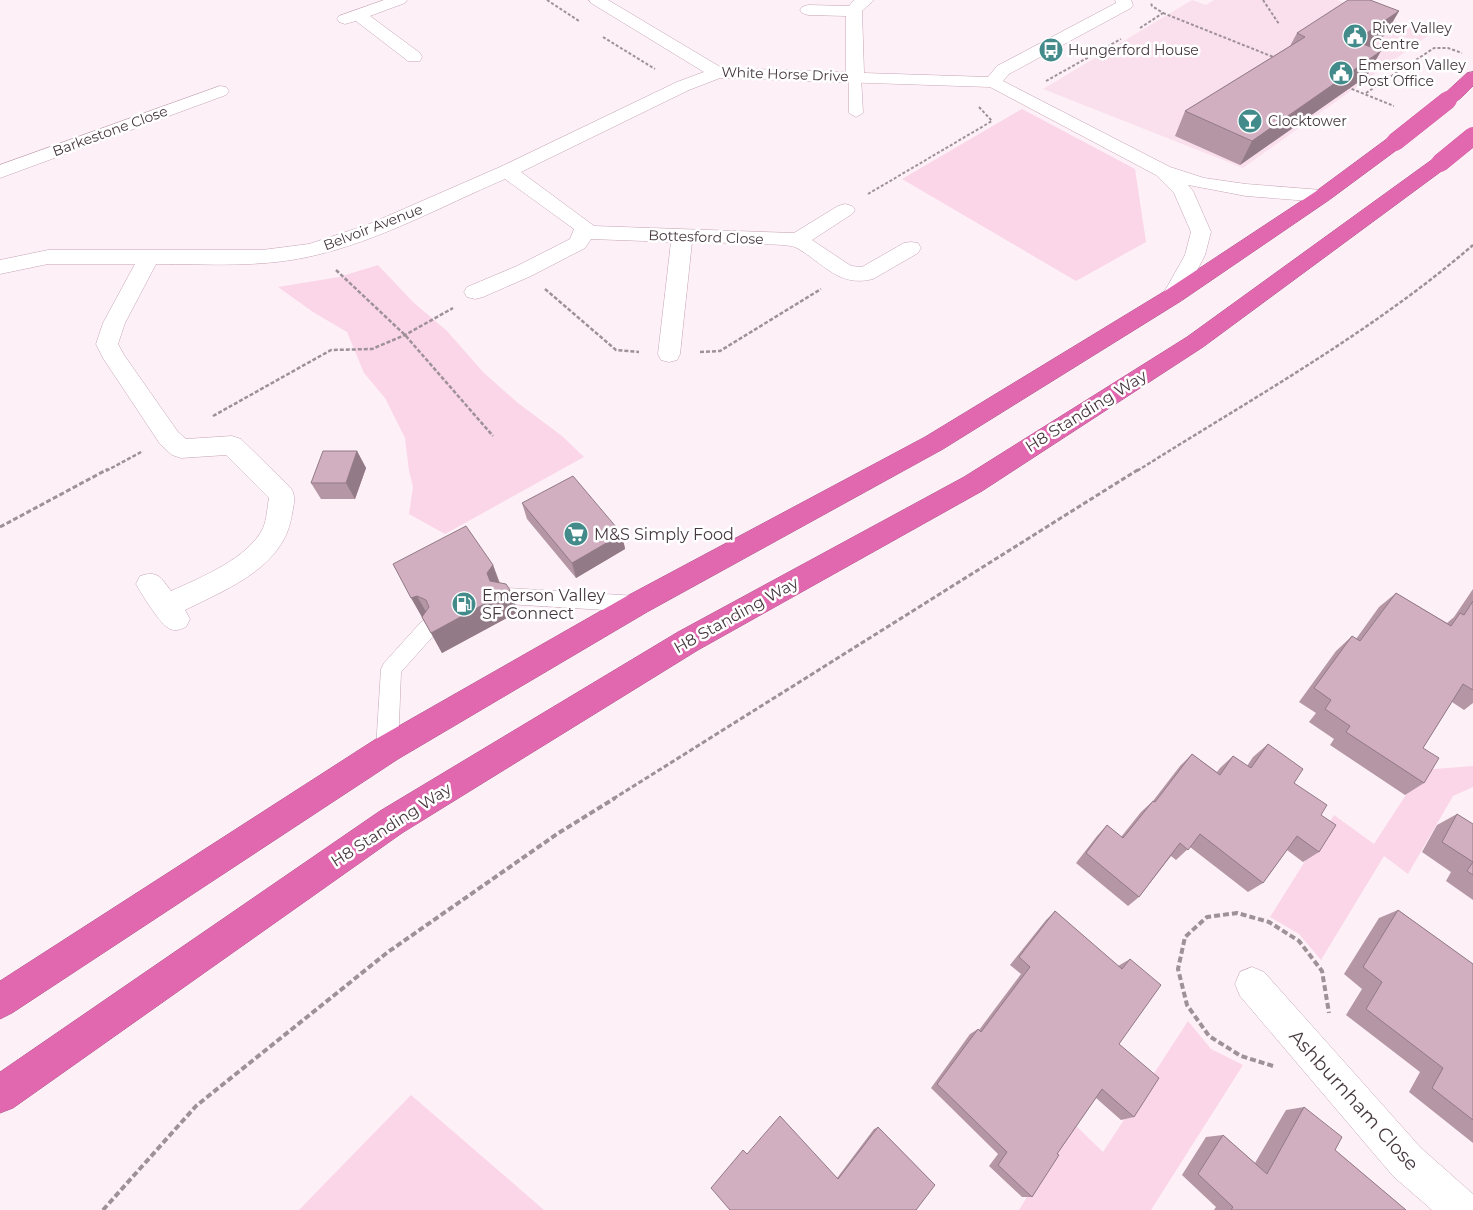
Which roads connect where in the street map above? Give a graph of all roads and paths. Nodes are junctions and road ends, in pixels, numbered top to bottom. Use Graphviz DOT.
graph roads {
  1 [pos="399,0"];
  2 [pos="597,0"];
  3 [pos="1124,0"];
  4 [pos="1263,0"];
  5 [pos="860,6"];
  6 [pos="808,10"];
  7 [pos="1163,13"];
  8 [pos="1279,24"];
  9 [pos="1460,52"];
  10 [pos="414,57"];
  11 [pos="1283,61"];
  12 [pos="718,72"];
  13 [pos="855,77"];
  14 [pos="1473,77"];
  15 [pos="993,82"];
  16 [pos="1346,86"];
  17 [pos="220,90"];
  18 [pos="1365,94"];
  19 [pos="976,104"];
  20 [pos="1399,108"];
  21 [pos="856,113"];
  22 [pos="1473,136"];
  23 [pos="507,171"];
  24 [pos="1163,171"];
  25 [pos="0,172"];
  26 [pos="1322,196"];
  27 [pos="845,210"];
  28 [pos="584,232"];
  29 [pos="682,237"];
  30 [pos="798,240"];
  31 [pos="1473,245"];
  32 [pos="910,248"];
  33 [pos="150,256"];
  34 [pos="0,267"];
  35 [pos="335,270"];
  36 [pos="475,292"];
  37 [pos="1173,296"];
  38 [pos="405,334"];
  39 [pos="669,354"];
  40 [pos="493,436"];
  41 [pos="169,438"];
  42 [pos="0,527"];
  43 [pos="150,584"];
  44 [pos="507,596"];
  45 [pos="637,604"];
  46 [pos="428,628"];
  47 [pos="387,749"];
  48 [pos="1252,984"];
  49 [pos="0,1001"];
  50 [pos="0,1096"];
  51 [pos="103,1210"];
  52 [pos="1462,1210"];
  1 -- 10 [label="street"];
  2 -- 12 [label="street, White Horse Drive"];
  3 -- 15 [label="street"];
  4 -- 8 [label="path"];
  5 -- 6 [label="street"];
  5 -- 13 [label="street"];
  7 -- 11 [label="path"];
  9 -- 18 [label="path"];
  12 -- 13 [label="street, White Horse Drive"];
  12 -- 23 [label="street, Belvoir Avenue"];
  13 -- 15 [label="street, White Horse Drive"];
  13 -- 21 [label="lane"];
  14 -- 26 [label="highway, bridge"];
  15 -- 24 [label="street"];
  16 -- 18 [label="path"];
  17 -- 25 [label="street, Barkestone Close"];
  18 -- 20 [label="path"];
  19 -- 27 [label="path"];
  22 -- 50 [label="highway, H8 Standing Way, bridge"];
  23 -- 28 [label="street"];
  23 -- 33 [label="street, Belvoir Avenue"];
  24 -- 26 [label="street"];
  24 -- 37 [label="street"];
  26 -- 37 [label="highway"];
  27 -- 30 [label="street"];
  28 -- 29 [label="street, Bottesford Close"];
  28 -- 36 [label="street"];
  29 -- 30 [label="street, Bottesford Close"];
  29 -- 39 [label="street"];
  30 -- 32 [label="street"];
  31 -- 51 [label="path"];
  33 -- 34 [label="street, Belvoir Avenue"];
  33 -- 41 [label="street"];
  35 -- 38 [label="path"];
  36 -- 38 [label="path"];
  37 -- 45 [label="highway"];
  38 -- 40 [label="path"];
  38 -- 41 [label="path"];
  41 -- 42 [label="path"];
  41 -- 43 [label="street"];
  44 -- 45 [label="lane"];
  45 -- 47 [label="highway"];
  46 -- 47 [label="lane"];
  47 -- 49 [label="highway"];
  48 -- 52 [label="street, Ashburnham Close"];
}
